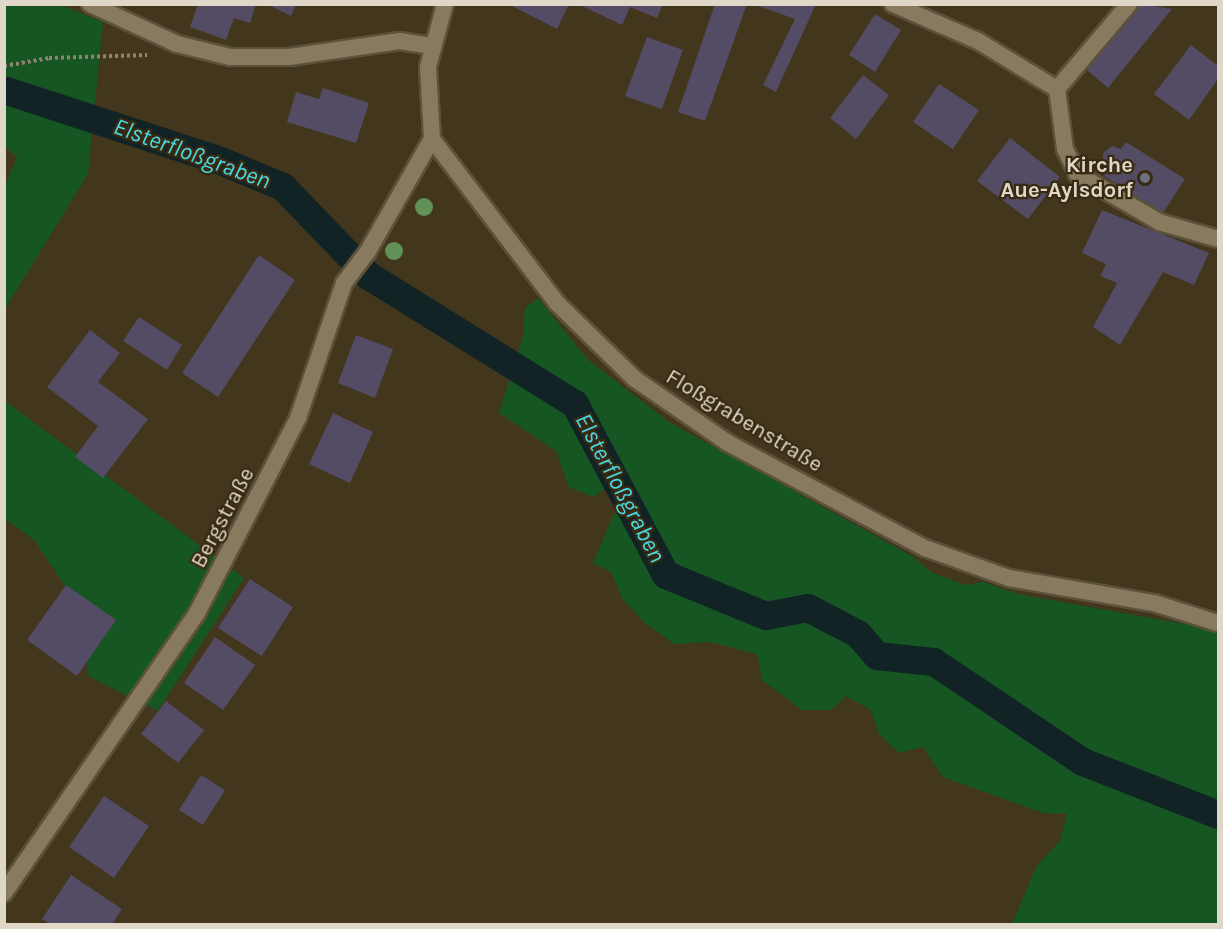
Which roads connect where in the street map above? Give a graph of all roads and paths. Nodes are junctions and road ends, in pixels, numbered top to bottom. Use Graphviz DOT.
graph roads {
  1 [pos="90,4"];
  2 [pos="445,4"];
  3 [pos="892,4"];
  4 [pos="1129,4"];
  5 [pos="177,44"];
  6 [pos="431,46"];
  7 [pos="4,66"];
  8 [pos="1057,88"];
  9 [pos="432,138"];
  10 [pos="1218,239"];
  11 [pos="1218,623"];
  12 [pos="4,893"];
  1 -- 5 [label="street"];
  2 -- 6 [label="street"];
  3 -- 8 [label="street"];
  4 -- 8 [label="street"];
  5 -- 6 [label="street"];
  5 -- 7 [label="path"];
  6 -- 9 [label="street"];
  8 -- 10 [label="street"];
  9 -- 11 [label="street, Floßgrabenstraße"];
  9 -- 12 [label="street, Bergstraße"];
}
